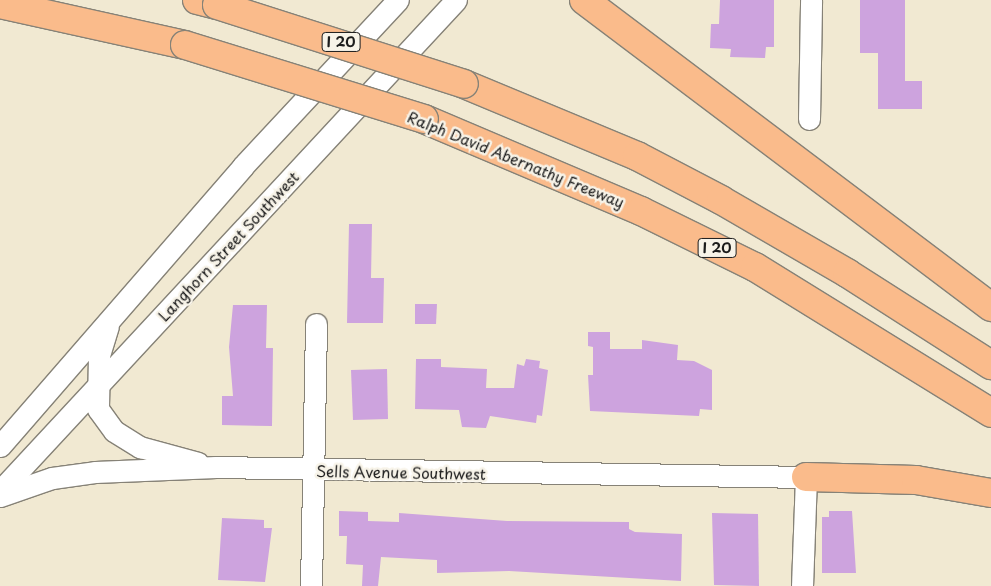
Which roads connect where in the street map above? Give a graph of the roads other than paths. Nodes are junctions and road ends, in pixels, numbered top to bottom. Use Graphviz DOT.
graph roads {
  1 [pos="398,0"];
  2 [pos="456,0"];
  3 [pos="584,0"];
  4 [pos="810,0"];
  5 [pos="207,2"];
  6 [pos="0,4"];
  7 [pos="607,9"];
  8 [pos="809,119"];
  9 [pos="991,307"];
  10 [pos="110,319"];
  11 [pos="316,324"];
  12 [pos="991,365"];
  13 [pos="97,387"];
  14 [pos="991,413"];
  15 [pos="0,446"];
  16 [pos="216,468"];
  17 [pos="313,470"];
  18 [pos="806,477"];
  19 [pos="0,491"];
  20 [pos="991,493"];
  21 [pos="0,496"];
  22 [pos="311,586"];
  23 [pos="802,586"];
  1 -- 10 [label="street"];
  2 -- 13 [label="street, Langhorn Street Southwest"];
  3 -- 7 [label="highway"];
  4 -- 8 [label="street"];
  5 -- 12 [label="highway, I 20, bridge"];
  6 -- 14 [label="highway, Ralph David Abernathy Freeway / I 20, bridge"];
  7 -- 9 [label="highway"];
  10 -- 13 [label="street"];
  10 -- 15 [label="street"];
  11 -- 17 [label="street"];
  13 -- 16 [label="street"];
  13 -- 19 [label="street, Langhorn Street Southwest"];
  16 -- 17 [label="street, Sells Avenue Southwest"];
  16 -- 21 [label="street, Sells Avenue Southwest"];
  17 -- 18 [label="street, Sells Avenue Southwest"];
  17 -- 22 [label="street"];
  18 -- 20 [label="highway"];
  18 -- 23 [label="street"];
}
